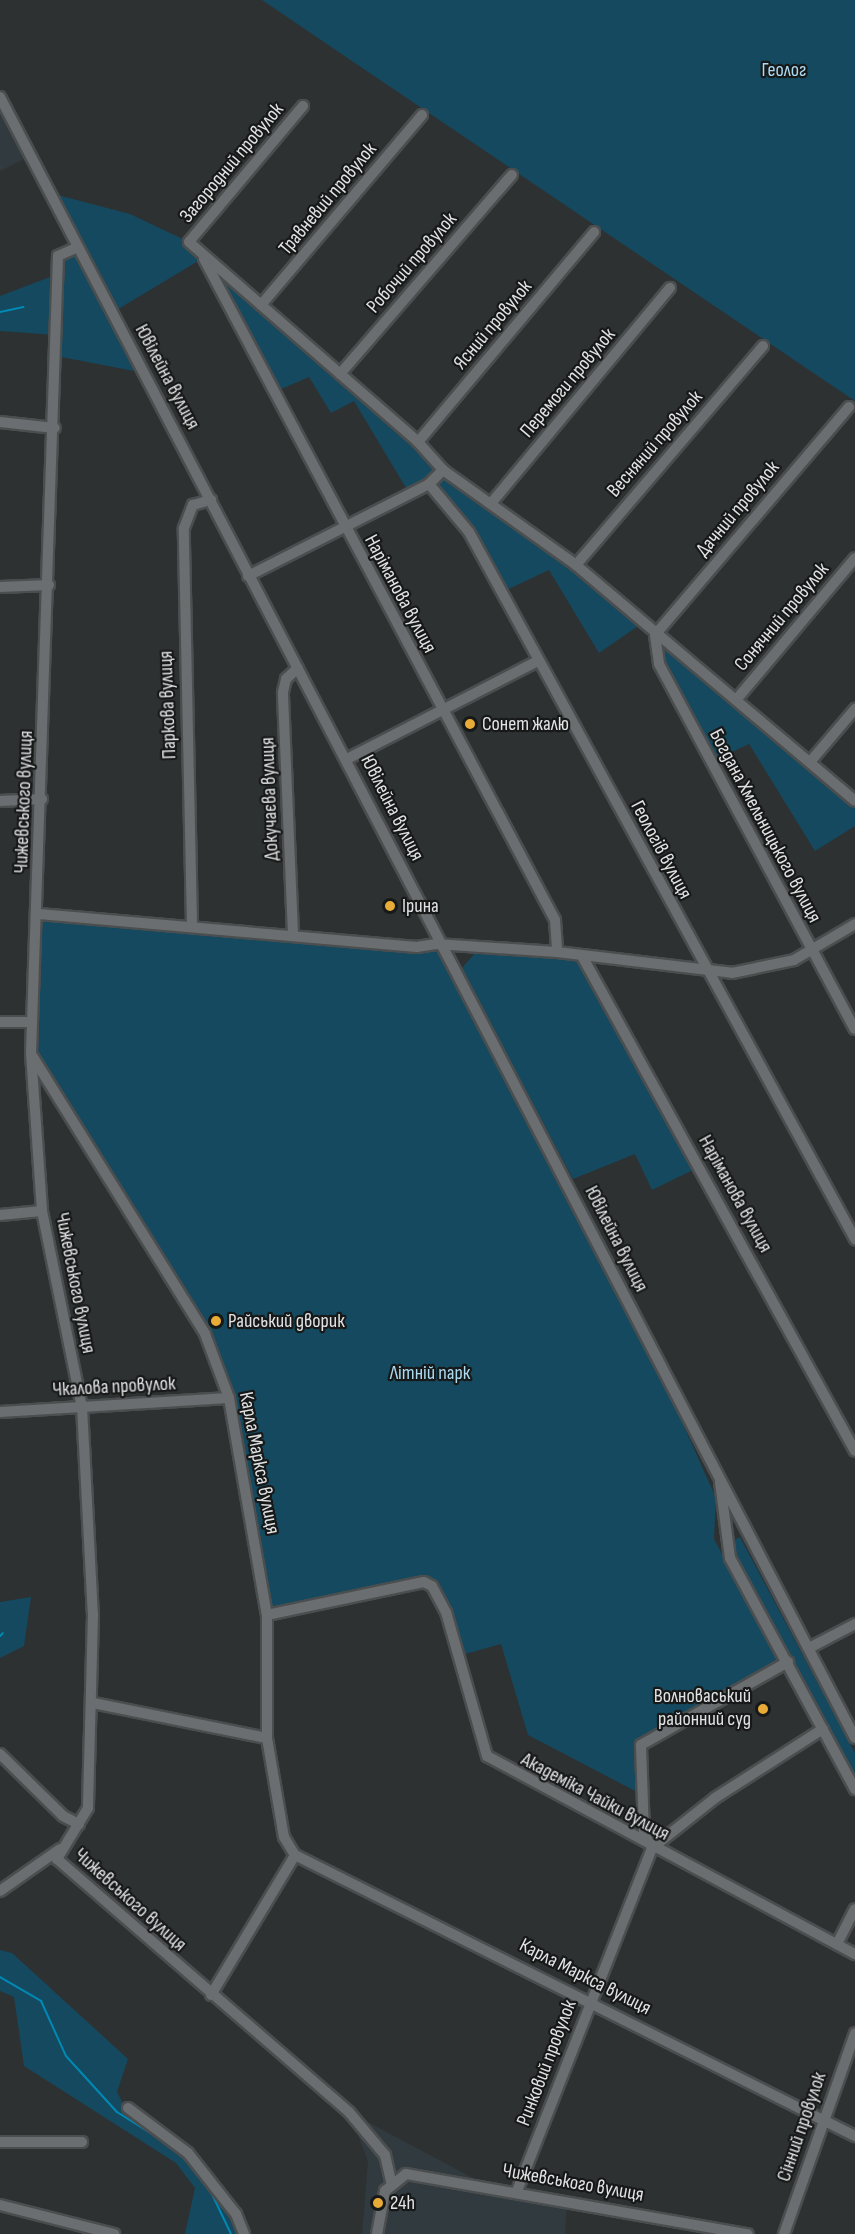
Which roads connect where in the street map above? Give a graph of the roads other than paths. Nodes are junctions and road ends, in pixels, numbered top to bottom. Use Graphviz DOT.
graph roads {
  1 [pos="0,97"];
  2 [pos="303,106"];
  3 [pos="422,115"];
  4 [pos="512,175"];
  5 [pos="594,232"];
  6 [pos="78,247"];
  7 [pos="201,253"];
  8 [pos="670,288"];
  9 [pos="261,306"];
  10 [pos="763,346"];
  11 [pos="340,374"];
  12 [pos="849,407"];
  13 [pos="0,422"];
  14 [pos="55,428"];
  15 [pos="418,442"];
  16 [pos="443,470"];
  17 [pos="429,484"];
  18 [pos="212,500"];
  19 [pos="493,501"];
  20 [pos="344,527"];
  21 [pos="855,558"];
  22 [pos="576,565"];
  23 [pos="248,576"];
  24 [pos="50,585"];
  25 [pos="0,586"];
  26 [pos="655,635"];
  27 [pos="538,661"];
  28 [pos="298,668"];
  29 [pos="736,700"];
  30 [pos="855,709"];
  31 [pos="441,712"];
  32 [pos="347,759"];
  33 [pos="810,762"];
  34 [pos="42,799"];
  35 [pos="0,801"];
  36 [pos="855,801"];
  37 [pos="39,914"];
  38 [pos="855,924"];
  39 [pos="192,925"];
  40 [pos="293,934"];
  41 [pos="443,944"];
  42 [pos="810,949"];
  43 [pos="557,952"];
  44 [pos="582,956"];
  45 [pos="709,970"];
  46 [pos="0,1022"];
  47 [pos="31,1022"];
  48 [pos="855,1029"];
  49 [pos="31,1053"];
  50 [pos="42,1211"];
  51 [pos="0,1215"];
  52 [pos="855,1239"];
  53 [pos="230,1398"];
  54 [pos="81,1407"];
  55 [pos="0,1412"];
  56 [pos="855,1451"];
  57 [pos="720,1478"];
  58 [pos="750,1533"];
  59 [pos="723,1539"];
  60 [pos="267,1615"];
  61 [pos="855,1624"];
  62 [pos="811,1647"];
  63 [pos="788,1662"];
  64 [pos="93,1703"];
  65 [pos="823,1729"];
  66 [pos="267,1737"];
  67 [pos="855,1738"];
  68 [pos="0,1754"];
  69 [pos="855,1789"];
  70 [pos="79,1824"];
  71 [pos="652,1848"];
  72 [pos="60,1849"];
  73 [pos="295,1855"];
  74 [pos="0,1891"];
  75 [pos="855,1909"];
  76 [pos="837,1944"];
  77 [pos="855,1954"];
  78 [pos="211,1995"];
  79 [pos="592,1999"];
  80 [pos="855,2033"];
  81 [pos="128,2108"];
  82 [pos="824,2120"];
  83 [pos="855,2136"];
  84 [pos="0,2142"];
  85 [pos="82,2142"];
  86 [pos="391,2181"];
  87 [pos="517,2191"];
  88 [pos="0,2205"];
  89 [pos="114,2234"];
  90 [pos="244,2234"];
  91 [pos="377,2234"];
  92 [pos="748,2234"];
  93 [pos="784,2234"];
  1 -- 6 [label="street, Ювілейна вулиця"];
  2 -- 7 [label="street, Загородний провулок"];
  3 -- 9 [label="street, Травневий провулок"];
  4 -- 11 [label="street, Робочий провулок"];
  5 -- 15 [label="street, Ясний провулок"];
  6 -- 14 [label="street, Чижевського вулиця"];
  6 -- 18 [label="street, Ювілейна вулиця"];
  7 -- 9 [label="street"];
  7 -- 20 [label="street, Наріманова вулиця"];
  8 -- 19 [label="street, Перемоги провулок"];
  9 -- 11 [label="street"];
  10 -- 22 [label="street, Весняний провулок"];
  11 -- 15 [label="street"];
  12 -- 26 [label="street, Дачний провулок"];
  13 -- 14 [label="street"];
  14 -- 24 [label="street, Чижевського вулиця"];
  15 -- 16 [label="street"];
  16 -- 17 [label="street"];
  16 -- 19 [label="street"];
  17 -- 20 [label="street"];
  17 -- 27 [label="street, Геологів вулиця"];
  18 -- 23 [label="street, Ювілейна вулиця"];
  18 -- 39 [label="street, Паркова вулиця"];
  19 -- 22 [label="street"];
  20 -- 23 [label="street"];
  20 -- 31 [label="street, Наріманова вулиця"];
  21 -- 29 [label="street, Сонячний провулок"];
  22 -- 26 [label="street"];
  23 -- 28 [label="street, Ювілейна вулиця"];
  24 -- 25 [label="street"];
  24 -- 34 [label="street, Чижевського вулиця"];
  26 -- 29 [label="street"];
  26 -- 42 [label="street, Богдана Хмельницького вулиця"];
  27 -- 31 [label="street"];
  27 -- 45 [label="street, Геологів вулиця"];
  28 -- 32 [label="street, Ювілейна вулиця"];
  28 -- 40 [label="street, Докучаєва вулиця"];
  29 -- 33 [label="street"];
  30 -- 33 [label="street"];
  31 -- 32 [label="street"];
  31 -- 43 [label="street, Наріманова вулиця"];
  32 -- 41 [label="street, Ювілейна вулиця"];
  33 -- 36 [label="street"];
  34 -- 35 [label="street"];
  34 -- 37 [label="street, Чижевського вулиця"];
  37 -- 39 [label="street"];
  37 -- 47 [label="street, Чижевського вулиця"];
  38 -- 42 [label="street"];
  39 -- 40 [label="street"];
  40 -- 41 [label="street"];
  41 -- 43 [label="street"];
  41 -- 57 [label="street, Ювілейна вулиця"];
  42 -- 45 [label="street"];
  42 -- 48 [label="street, Богдана Хмельницького вулиця"];
  43 -- 44 [label="street"];
  44 -- 45 [label="street"];
  44 -- 56 [label="street, Наріманова вулиця"];
  45 -- 52 [label="street, Геологів вулиця"];
  46 -- 47 [label="street"];
  47 -- 49 [label="street, Чижевського вулиця"];
  49 -- 50 [label="street, Чижевського вулиця"];
  49 -- 53 [label="street, Карла Маркса вулиця"];
  50 -- 51 [label="street"];
  50 -- 54 [label="street, Чижевського вулиця"];
  53 -- 54 [label="street, Чкалова провулок"];
  53 -- 60 [label="street, Карла Маркса вулиця"];
  54 -- 55 [label="street, Чкалова провулок"];
  54 -- 64 [label="street, Чижевського вулиця"];
  57 -- 58 [label="street, Ювілейна вулиця"];
  57 -- 59 [label="street, Ювілейна вулиця"];
  58 -- 59 [label="street"];
  58 -- 62 [label="street, Ювілейна вулиця"];
  59 -- 63 [label="street, Ювілейна вулиця"];
  60 -- 66 [label="street, Карла Маркса вулиця"];
  60 -- 71 [label="street, Академіка Чайки вулиця"];
  61 -- 62 [label="street"];
  62 -- 67 [label="street, Ювілейна вулиця"];
  63 -- 65 [label="street, Ювілейна вулиця"];
  63 -- 71 [label="street"];
  64 -- 66 [label="street"];
  64 -- 70 [label="street, Чижевського вулиця"];
  65 -- 69 [label="street, Ювілейна вулиця"];
  65 -- 71 [label="street, Ринковий провулок"];
  66 -- 73 [label="street, Карла Маркса вулиця"];
  68 -- 70 [label="street"];
  70 -- 72 [label="street, Чижевського вулиця"];
  71 -- 76 [label="street, Академіка Чайки вулиця"];
  71 -- 79 [label="street, Ринковий провулок"];
  72 -- 74 [label="street"];
  72 -- 78 [label="street, Чижевського вулиця"];
  73 -- 78 [label="street"];
  73 -- 79 [label="street, Карла Маркса вулиця"];
  75 -- 76 [label="street"];
  76 -- 77 [label="street, Академіка Чайки вулиця"];
  78 -- 86 [label="street, Чижевського вулиця"];
  79 -- 82 [label="street, Карла Маркса вулиця"];
  79 -- 87 [label="street, Ринковий провулок"];
  80 -- 82 [label="street, Сінний провулок"];
  81 -- 90 [label="street"];
  82 -- 83 [label="street, Карла Маркса вулиця"];
  82 -- 93 [label="street, Сінний провулок"];
  84 -- 85 [label="street"];
  86 -- 87 [label="street, Чижевського вулиця"];
  86 -- 91 [label="street"];
  87 -- 92 [label="street, Чижевського вулиця"];
  88 -- 89 [label="street"];
}
